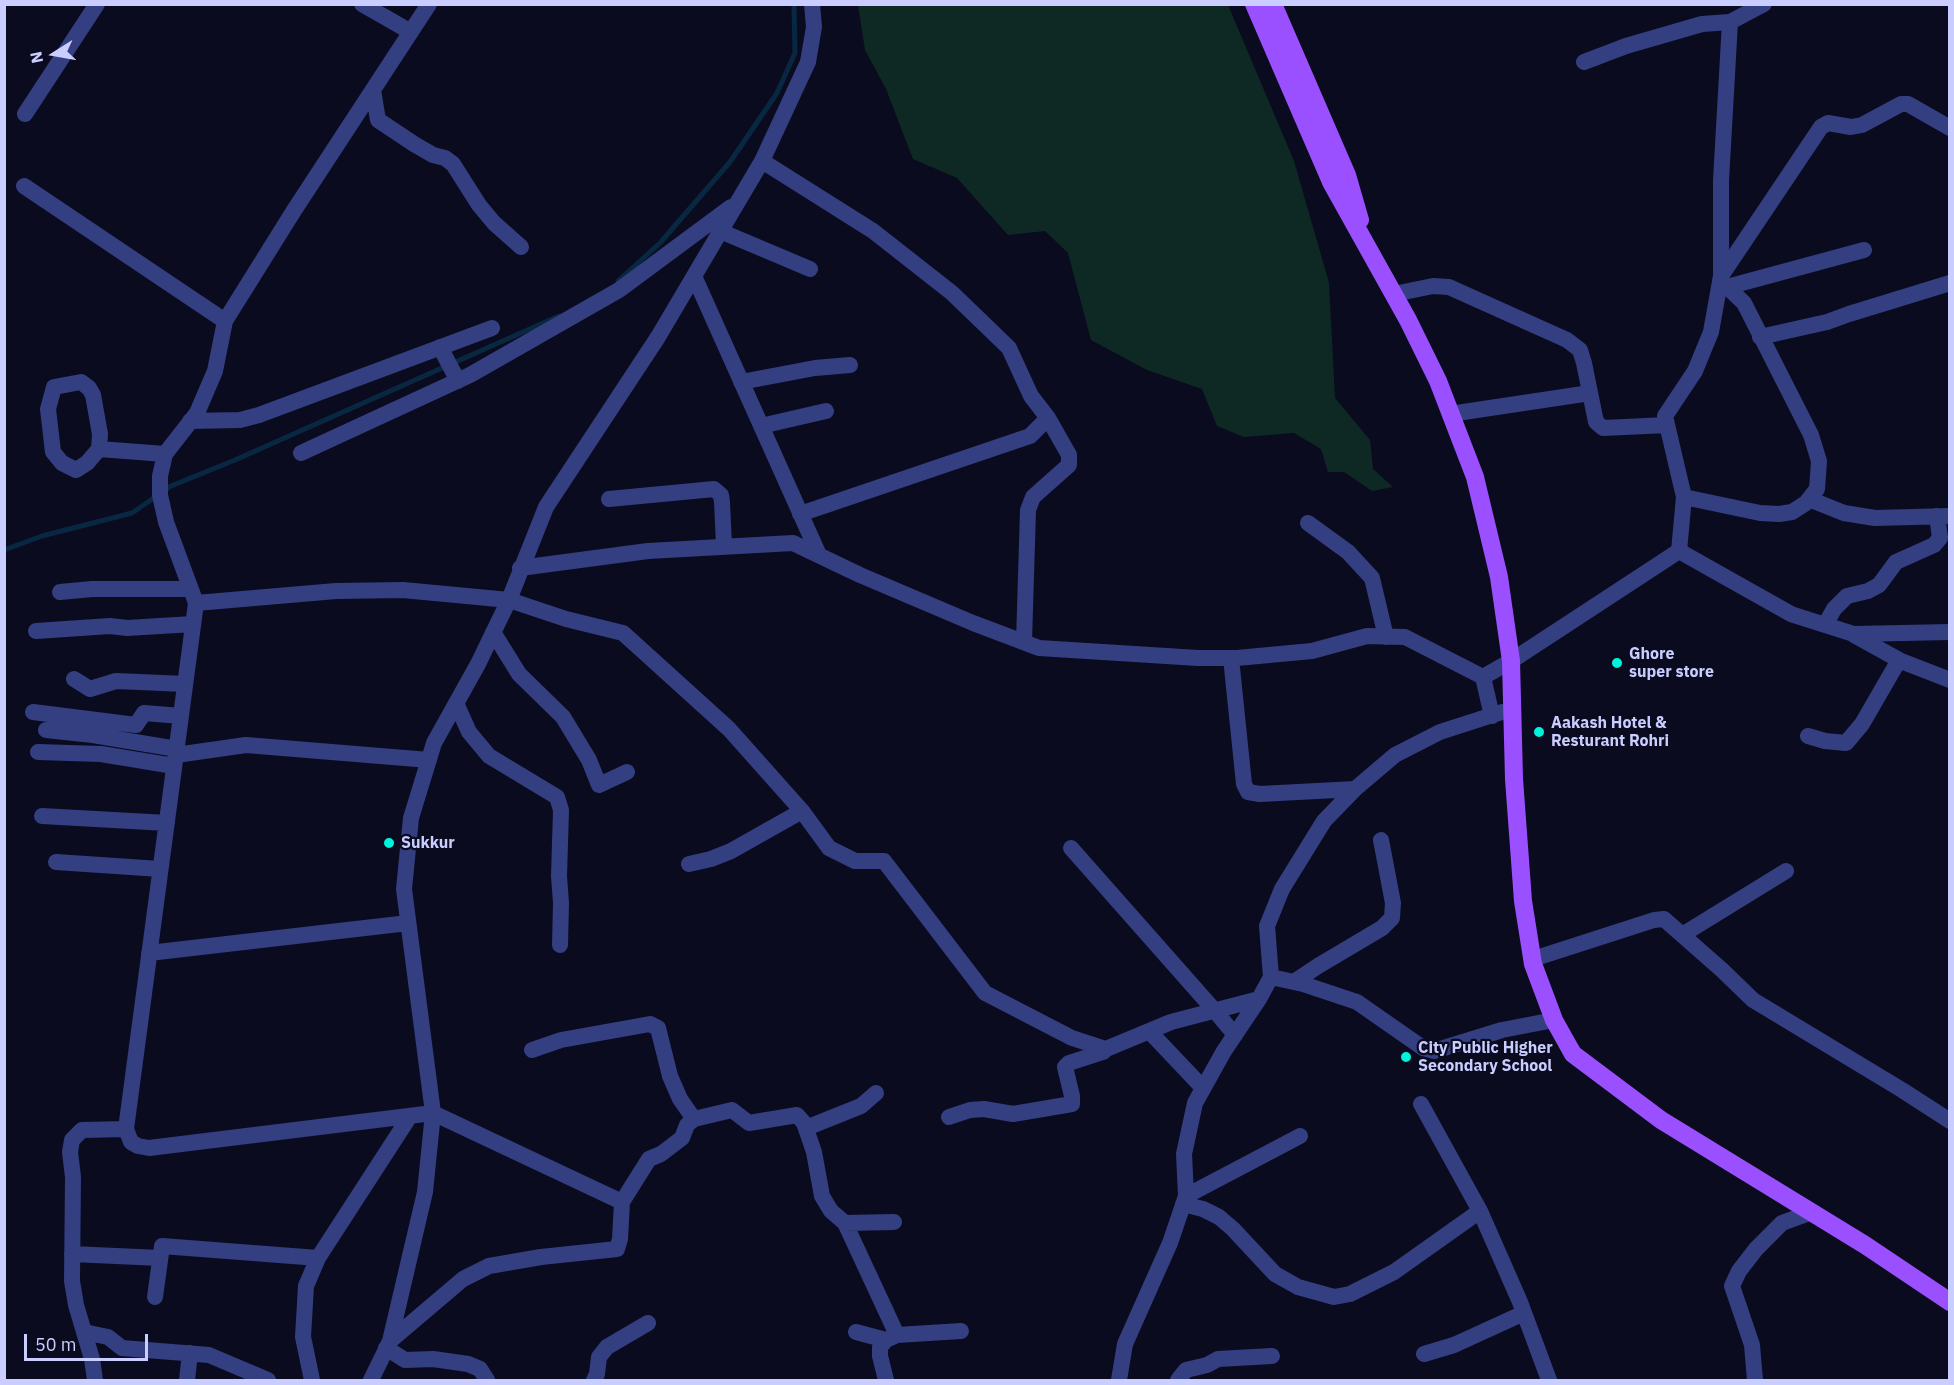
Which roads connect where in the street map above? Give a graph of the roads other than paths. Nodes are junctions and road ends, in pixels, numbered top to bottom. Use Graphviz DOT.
graph roads {
  1 [pos="97,4"];
  2 [pos="362,4"];
  3 [pos="429,4"];
  4 [pos="812,4"];
  5 [pos="1254,4"];
  6 [pos="1273,4"];
  7 [pos="1764,4"];
  8 [pos="1730,22"];
  9 [pos="411,32"];
  10 [pos="1584,62"];
  11 [pos="373,90"];
  12 [pos="25,114"];
  13 [pos="1950,128"];
  14 [pos="762,161"];
  15 [pos="24,186"];
  16 [pos="738,201"];
  17 [pos="720,231"];
  18 [pos="521,247"];
  19 [pos="1369,250"];
  20 [pos="1864,250"];
  21 [pos="810,269"];
  22 [pos="694,276"];
  23 [pos="1723,281"];
  24 [pos="1950,283"];
  25 [pos="1394,294"];
  26 [pos="225,321"];
  27 [pos="492,328"];
  28 [pos="1760,337"];
  29 [pos="443,351"];
  30 [pos="850,365"];
  31 [pos="456,377"];
  32 [pos="741,381"];
  33 [pos="1590,393"];
  34 [pos="826,411"];
  35 [pos="1450,414"];
  36 [pos="1048,418"];
  37 [pos="190,421"];
  38 [pos="1667,425"];
  39 [pos="761,426"];
  40 [pos="99,449"];
  41 [pos="301,453"];
  42 [pos="165,454"];
  43 [pos="1684,498"];
  44 [pos="609,499"];
  45 [pos="1809,499"];
  46 [pos="800,514"];
  47 [pos="1943,516"];
  48 [pos="1308,523"];
  49 [pos="724,545"];
  50 [pos="1679,551"];
  51 [pos="819,555"];
  52 [pos="520,568"];
  53 [pos="60,592"];
  54 [pos="193,596"];
  55 [pos="509,600"];
  56 [pos="193,624"];
  57 [pos="1825,625"];
  58 [pos="36,631"];
  59 [pos="493,632"];
  60 [pos="1950,632"];
  61 [pos="1854,634"];
  62 [pos="1386,637"];
  63 [pos="1024,642"];
  64 [pos="1231,658"];
  65 [pos="1899,660"];
  66 [pos="1511,661"];
  67 [pos="1483,677"];
  68 [pos="74,679"];
  69 [pos="1950,680"];
  70 [pos="185,684"];
  71 [pos="456,703"];
  72 [pos="1511,709"];
  73 [pos="33,712"];
  74 [pos="181,716"];
  75 [pos="1492,716"];
  76 [pos="46,730"];
  77 [pos="1808,736"];
  78 [pos="38,752"];
  79 [pos="175,756"];
  80 [pos="429,760"];
  81 [pos="627,772"];
  82 [pos="1355,789"];
  83 [pos="802,811"];
  84 [pos="42,816"];
  85 [pos="166,823"];
  86 [pos="1381,840"];
  87 [pos="1071,848"];
  88 [pos="56,862"];
  89 [pos="688,864"];
  90 [pos="160,869"];
  91 [pos="1786,871"];
  92 [pos="408,923"];
  93 [pos="1682,935"];
  94 [pos="560,945"];
  95 [pos="149,953"];
  96 [pos="1533,959"];
  97 [pos="1271,977"];
  98 [pos="1294,982"];
  99 [pos="1258,999"];
  100 [pos="1215,1011"];
  101 [pos="1554,1020"];
  102 [pos="1149,1031"];
  103 [pos="1234,1035"];
  104 [pos="1106,1049"];
  105 [pos="532,1050"];
  106 [pos="1203,1088"];
  107 [pos="876,1092"];
  108 [pos="1421,1104"];
  109 [pos="433,1113"];
  110 [pos="410,1116"];
  111 [pos="949,1117"];
  112 [pos="694,1119"];
  113 [pos="1950,1121"];
  114 [pos="807,1128"];
  115 [pos="126,1129"];
  116 [pos="1300,1136"];
  117 [pos="1184,1200"];
  118 [pos="622,1202"];
  119 [pos="1480,1211"];
  120 [pos="1812,1212"];
  121 [pos="894,1222"];
  122 [pos="844,1223"];
  123 [pos="72,1254"];
  124 [pos="160,1258"];
  125 [pos="318,1258"];
  126 [pos="155,1297"];
  127 [pos="1950,1302"];
  128 [pos="1524,1313"];
  129 [pos="648,1323"];
  130 [pos="961,1331"];
  131 [pos="84,1332"];
  132 [pos="856,1332"];
  133 [pos="891,1338"];
  134 [pos="388,1345"];
  135 [pos="190,1353"];
  136 [pos="1424,1354"];
  137 [pos="1272,1356"];
  138 [pos="95,1380"];
  139 [pos="187,1380"];
  140 [pos="268,1380"];
  141 [pos="312,1380"];
  142 [pos="371,1380"];
  143 [pos="487,1380"];
  144 [pos="594,1380"];
  145 [pos="886,1380"];
  146 [pos="1119,1380"];
  147 [pos="1178,1380"];
  148 [pos="1549,1380"];
  149 [pos="1755,1380"];
  1 -- 12 [label="street"];
  2 -- 9 [label="street"];
  3 -- 9 [label="street"];
  4 -- 14 [label="street"];
  5 -- 19 [label="main road"];
  6 -- 19 [label="main road"];
  7 -- 8 [label="street"];
  8 -- 10 [label="street"];
  8 -- 23 [label="street"];
  9 -- 11 [label="street"];
  11 -- 18 [label="street"];
  11 -- 26 [label="street"];
  13 -- 23 [label="street"];
  14 -- 16 [label="street"];
  14 -- 36 [label="street"];
  15 -- 26 [label="street"];
  16 -- 17 [label="street"];
  16 -- 31 [label="street"];
  17 -- 21 [label="street"];
  17 -- 22 [label="street"];
  19 -- 25 [label="main road"];
  20 -- 23 [label="street"];
  22 -- 32 [label="street"];
  22 -- 52 [label="street"];
  23 -- 28 [label="street"];
  23 -- 38 [label="street"];
  24 -- 28 [label="street"];
  25 -- 33 [label="street"];
  25 -- 35 [label="main road"];
  26 -- 37 [label="street"];
  27 -- 29 [label="street"];
  28 -- 45 [label="street"];
  29 -- 31 [label="street"];
  29 -- 37 [label="street"];
  30 -- 32 [label="street"];
  31 -- 41 [label="street"];
  32 -- 39 [label="street"];
  33 -- 35 [label="street"];
  33 -- 38 [label="street"];
  34 -- 39 [label="street"];
  35 -- 66 [label="main road"];
  36 -- 46 [label="street"];
  36 -- 63 [label="street"];
  37 -- 42 [label="street"];
  38 -- 43 [label="street"];
  39 -- 46 [label="street"];
  40 -- 40 [label="street"];
  40 -- 42 [label="street"];
  42 -- 54 [label="street"];
  43 -- 45 [label="street"];
  43 -- 50 [label="street"];
  44 -- 49 [label="street"];
  45 -- 47 [label="street"];
  46 -- 51 [label="street"];
  47 -- 57 [label="street"];
  48 -- 62 [label="street"];
  49 -- 51 [label="street"];
  49 -- 52 [label="street"];
  50 -- 57 [label="street"];
  50 -- 66 [label="street"];
  51 -- 63 [label="street"];
  52 -- 55 [label="street"];
  53 -- 54 [label="street"];
  54 -- 55 [label="street"];
  54 -- 56 [label="street"];
  55 -- 59 [label="street"];
  55 -- 83 [label="street"];
  56 -- 58 [label="street"];
  56 -- 70 [label="street"];
  57 -- 61 [label="street"];
  59 -- 71 [label="street"];
  59 -- 81 [label="street"];
  60 -- 61 [label="street"];
  61 -- 65 [label="street"];
  62 -- 64 [label="street"];
  62 -- 67 [label="street"];
  63 -- 64 [label="street"];
  64 -- 82 [label="street"];
  65 -- 69 [label="street"];
  65 -- 77 [label="street"];
  66 -- 67 [label="street"];
  66 -- 72 [label="main road"];
  67 -- 75 [label="street"];
  68 -- 70 [label="street"];
  70 -- 74 [label="street"];
  71 -- 80 [label="street"];
  71 -- 94 [label="street"];
  72 -- 75 [label="street"];
  72 -- 96 [label="main road"];
  73 -- 74 [label="street"];
  74 -- 79 [label="street"];
  75 -- 82 [label="street"];
  76 -- 79 [label="street"];
  78 -- 79 [label="street"];
  79 -- 80 [label="street"];
  79 -- 85 [label="street"];
  80 -- 92 [label="street"];
  82 -- 97 [label="street"];
  83 -- 89 [label="street"];
  83 -- 104 [label="street"];
  84 -- 85 [label="street"];
  85 -- 90 [label="street"];
  86 -- 98 [label="street"];
  87 -- 100 [label="street"];
  88 -- 90 [label="street"];
  90 -- 95 [label="street"];
  91 -- 93 [label="street"];
  92 -- 95 [label="street"];
  92 -- 109 [label="street"];
  93 -- 96 [label="street"];
  93 -- 113 [label="street"];
  95 -- 115 [label="street"];
  96 -- 101 [label="main road"];
  97 -- 98 [label="street"];
  97 -- 99 [label="street"];
  98 -- 101 [label="street"];
  99 -- 100 [label="street"];
  99 -- 103 [label="street"];
  100 -- 102 [label="street"];
  100 -- 103 [label="street"];
  101 -- 120 [label="main road"];
  102 -- 104 [label="street"];
  102 -- 106 [label="street"];
  103 -- 106 [label="street"];
  104 -- 111 [label="street"];
  105 -- 112 [label="street"];
  106 -- 117 [label="street"];
  107 -- 114 [label="street"];
  108 -- 119 [label="street"];
  109 -- 110 [label="street"];
  109 -- 118 [label="street"];
  109 -- 134 [label="street"];
  110 -- 115 [label="street"];
  110 -- 125 [label="street"];
  112 -- 114 [label="street"];
  112 -- 118 [label="street"];
  114 -- 122 [label="street"];
  115 -- 123 [label="street"];
  116 -- 117 [label="street"];
  117 -- 119 [label="street"];
  117 -- 146 [label="street"];
  118 -- 134 [label="street"];
  119 -- 128 [label="street"];
  120 -- 127 [label="main road"];
  120 -- 149 [label="street"];
  121 -- 122 [label="street"];
  122 -- 133 [label="street"];
  123 -- 124 [label="street"];
  123 -- 131 [label="street"];
  124 -- 125 [label="street"];
  124 -- 126 [label="street"];
  125 -- 141 [label="street"];
  128 -- 136 [label="street"];
  128 -- 148 [label="street"];
  129 -- 144 [label="street"];
  130 -- 133 [label="street"];
  131 -- 135 [label="street"];
  131 -- 138 [label="street"];
  132 -- 133 [label="street"];
  133 -- 145 [label="street"];
  134 -- 142 [label="street"];
  134 -- 143 [label="street"];
  135 -- 139 [label="street"];
  135 -- 140 [label="street"];
  137 -- 147 [label="street"];
}
